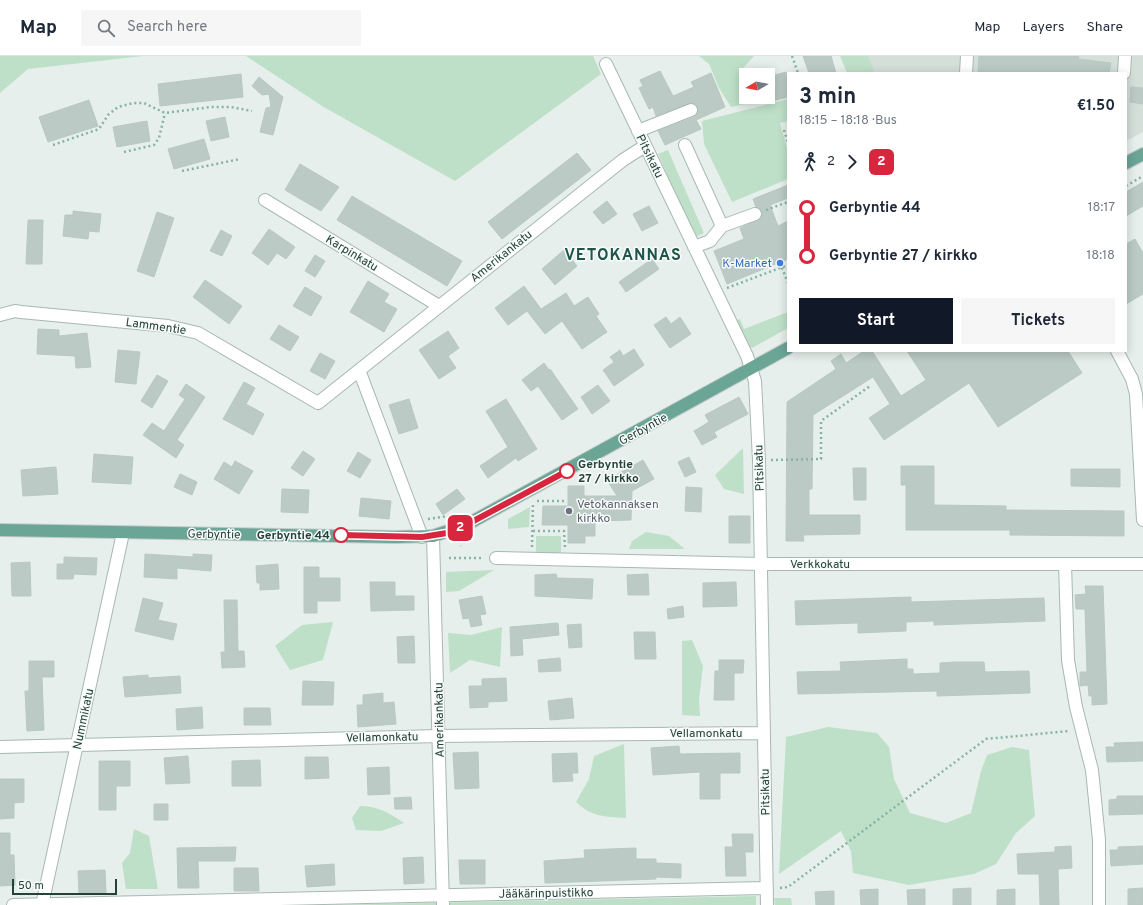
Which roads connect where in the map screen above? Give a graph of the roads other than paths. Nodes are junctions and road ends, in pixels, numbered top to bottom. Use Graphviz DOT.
graph roads {
  1 [pos="967,56"];
  2 [pos="1125,56"];
  3 [pos="606,64"];
  4 [pos="966,72"];
  5 [pos="1124,72"];
  6 [pos="691,110"];
  7 [pos="638,131"];
  8 [pos="686,145"];
  9 [pos="645,146"];
  10 [pos="1143,154"];
  11 [pos="1127,162"];
  12 [pos="266,200"];
  13 [pos="755,214"];
  14 [pos="722,226"];
  15 [pos="694,247"];
  16 [pos="439,306"];
  17 [pos="0,315"];
  18 [pos="787,349"];
  19 [pos="1118,352"];
  20 [pos="360,370"];
  21 [pos="752,370"];
  22 [pos="1138,378"];
  23 [pos="318,403"];
  24 [pos="1143,520"];
  25 [pos="0,530"];
  26 [pos="123,532"];
  27 [pos="427,536"];
  28 [pos="496,558"];
  29 [pos="761,564"];
  30 [pos="1065,564"];
  31 [pos="1143,564"];
  32 [pos="764,733"];
  33 [pos="439,736"];
  34 [pos="77,745"];
  35 [pos="0,747"];
  36 [pos="767,888"];
  37 [pos="443,900"];
  38 [pos="13,905"];
  39 [pos="42,905"];
  40 [pos="767,905"];
  41 [pos="1099,905"];
  1 -- 4 [label="street"];
  2 -- 5 [label="street"];
  3 -- 7 [label="street, Pitsikatu"];
  6 -- 7 [label="street"];
  7 -- 9 [label="street, Pitsikatu"];
  8 -- 14 [label="street"];
  9 -- 15 [label="street, Pitsikatu"];
  9 -- 16 [label="street, Amerikankatu"];
  10 -- 11 [label="main road"];
  12 -- 16 [label="street, Karpinkatu"];
  13 -- 14 [label="street"];
  14 -- 15 [label="street"];
  15 -- 21 [label="street, Pitsikatu"];
  16 -- 20 [label="street, Amerikankatu"];
  17 -- 23 [label="street, Lammentie"];
  18 -- 21 [label="main road, Gerbyntie"];
  19 -- 22 [label="street"];
  20 -- 23 [label="street, Amerikankatu"];
  20 -- 27 [label="street, Amerikankatu"];
  21 -- 27 [label="main road, Gerbyntie"];
  21 -- 29 [label="street, Pitsikatu"];
  22 -- 24 [label="street"];
  25 -- 26 [label="main road, Gerbyntie"];
  26 -- 27 [label="main road, Gerbyntie"];
  26 -- 34 [label="street, Nummikatu"];
  27 -- 33 [label="street, Amerikankatu"];
  28 -- 29 [label="street, Verkkokatu"];
  29 -- 30 [label="street, Verkkokatu"];
  29 -- 32 [label="street, Pitsikatu"];
  30 -- 31 [label="street, Verkkokatu"];
  30 -- 41 [label="street"];
  32 -- 33 [label="street, Vellamonkatu"];
  32 -- 36 [label="street, Pitsikatu"];
  33 -- 34 [label="street, Vellamonkatu"];
  33 -- 37 [label="street, Amerikankatu"];
  34 -- 35 [label="street, Vellamonkatu"];
  34 -- 39 [label="street, Nummikatu"];
  36 -- 37 [label="street, Jääkärinpuistikko"];
  36 -- 40 [label="street, Pitsikatu"];
  37 -- 39 [label="street, Jääkärinpuistikko"];
  38 -- 39 [label="street, Jääkärinpuistikko"];
}
